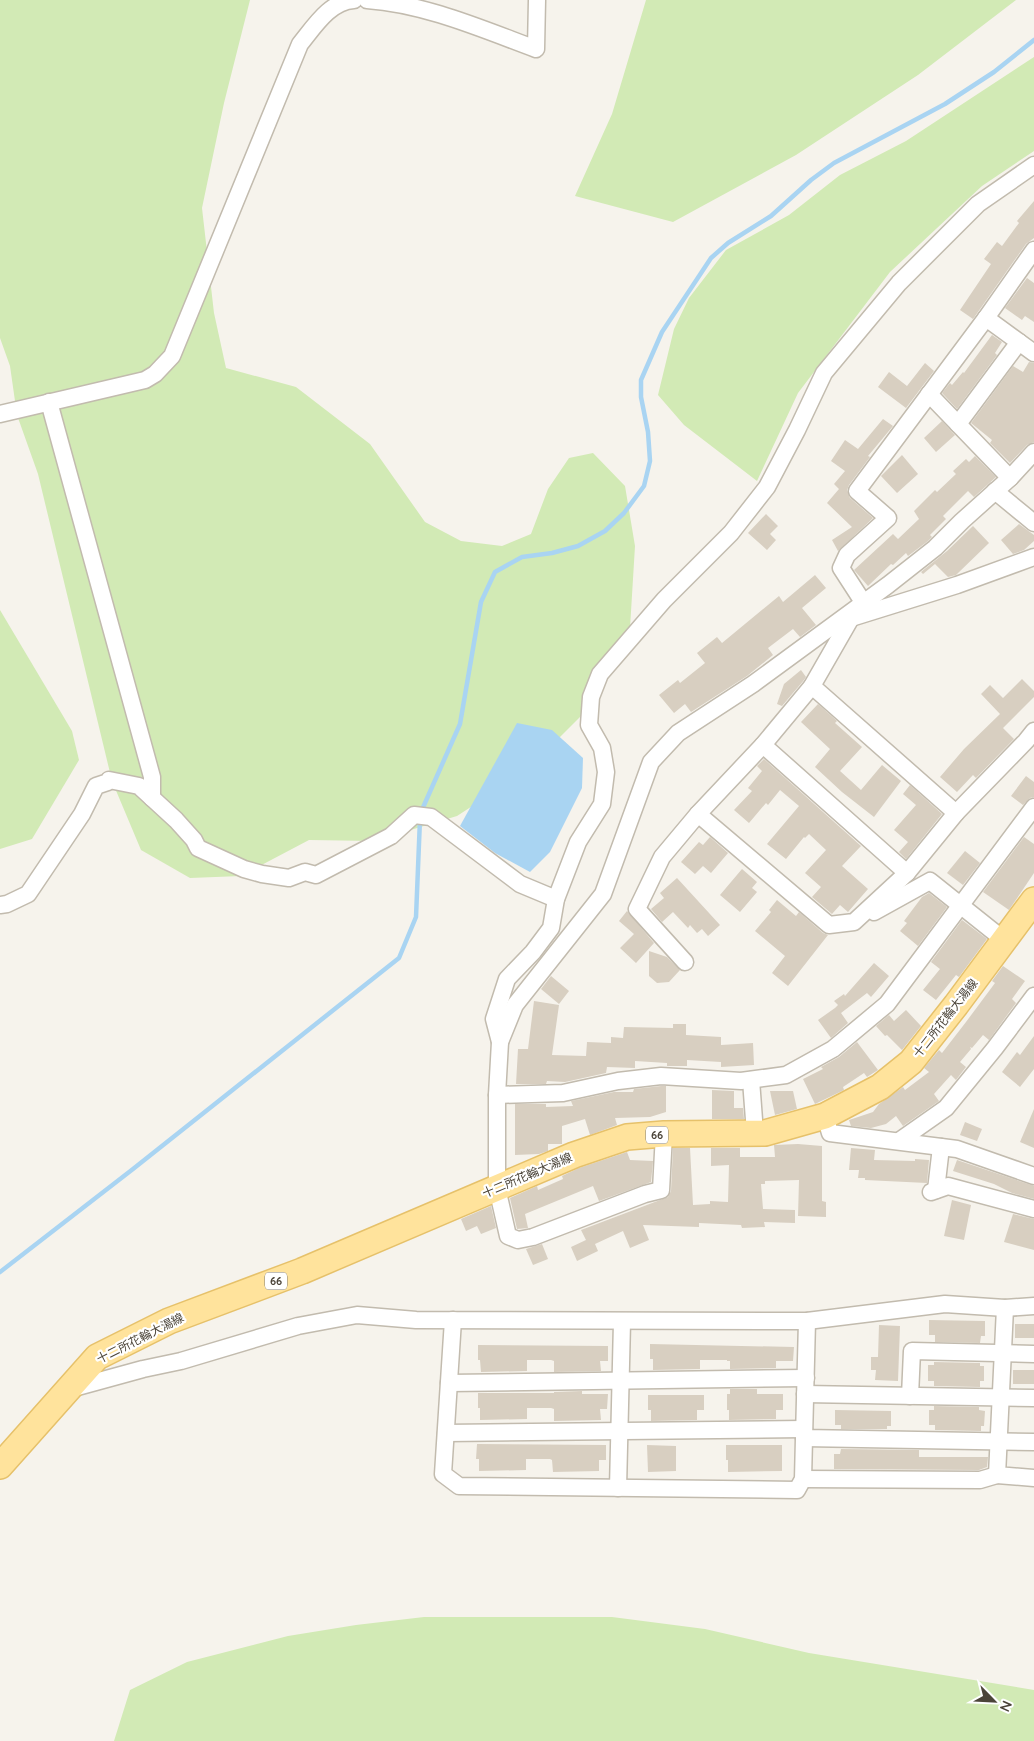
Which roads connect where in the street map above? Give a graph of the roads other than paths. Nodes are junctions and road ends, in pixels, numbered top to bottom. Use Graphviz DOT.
graph roads {
  1 [pos="354,0"];
  2 [pos="367,0"];
  3 [pos="537,0"];
  4 [pos="1034,165"];
  5 [pos="1034,250"];
  6 [pos="986,318"];
  7 [pos="1019,342"];
  8 [pos="1034,353"];
  9 [pos="929,394"];
  10 [pos="49,402"];
  11 [pos="0,414"];
  12 [pos="958,424"];
  13 [pos="1034,452"];
  14 [pos="1010,478"];
  15 [pos="995,491"];
  16 [pos="1034,523"];
  17 [pos="1034,557"];
  18 [pos="863,602"];
  19 [pos="851,618"];
  20 [pos="812,686"];
  21 [pos="1034,731"];
  22 [pos="763,745"];
  23 [pos="152,798"];
  24 [pos="1034,807"];
  25 [pos="956,813"];
  26 [pos="698,814"];
  27 [pos="906,873"];
  28 [pos="556,898"];
  29 [pos="1034,900"];
  30 [pos="0,905"];
  31 [pos="960,905"];
  32 [pos="854,922"];
  33 [pos="1004,940"];
  34 [pos="685,962"];
  35 [pos="1034,996"];
  36 [pos="500,1042"];
  37 [pos="751,1080"];
  38 [pos="497,1095"];
  39 [pos="825,1116"];
  40 [pos="755,1133"];
  41 [pos="664,1134"];
  42 [pos="900,1142"];
  43 [pos="941,1147"];
  44 [pos="1034,1176"];
  45 [pos="497,1188"];
  46 [pos="1034,1209"];
  47 [pos="1034,1306"];
  48 [pos="1005,1308"];
  49 [pos="453,1320"];
  50 [pos="807,1321"];
  51 [pos="622,1322"];
  52 [pos="1002,1353"];
  53 [pos="1034,1354"];
  54 [pos="621,1381"];
  55 [pos="449,1383"];
  56 [pos="805,1386"];
  57 [pos="66,1390"];
  58 [pos="910,1396"];
  59 [pos="1000,1397"];
  60 [pos="1034,1398"];
  61 [pos="620,1431"];
  62 [pos="446,1433"];
  63 [pos="804,1434"];
  64 [pos="1000,1442"];
  65 [pos="1034,1442"];
  66 [pos="0,1466"];
  67 [pos="997,1475"];
  68 [pos="1034,1478"];
  69 [pos="804,1479"];
  70 [pos="618,1488"];
  1 -- 10 [label="street"];
  2 -- 3 [label="street"];
  4 -- 28 [label="street"];
  5 -- 6 [label="street"];
  6 -- 7 [label="street"];
  6 -- 9 [label="street"];
  7 -- 8 [label="street"];
  7 -- 12 [label="street"];
  9 -- 12 [label="street"];
  9 -- 18 [label="street"];
  10 -- 11 [label="street"];
  10 -- 23 [label="street"];
  12 -- 14 [label="street"];
  13 -- 14 [label="street"];
  14 -- 15 [label="street"];
  15 -- 16 [label="street"];
  15 -- 18 [label="street"];
  17 -- 19 [label="street"];
  18 -- 19 [label="street"];
  18 -- 36 [label="street"];
  19 -- 20 [label="street"];
  20 -- 22 [label="street"];
  20 -- 25 [label="street"];
  21 -- 25 [label="street"];
  22 -- 26 [label="street"];
  22 -- 27 [label="street"];
  23 -- 28 [label="street"];
  23 -- 30 [label="street"];
  24 -- 31 [label="street"];
  25 -- 27 [label="street"];
  26 -- 32 [label="street"];
  26 -- 34 [label="street"];
  27 -- 32 [label="street"];
  28 -- 36 [label="street"];
  29 -- 33 [label="main road, 十二所花輪大湯線 / 66"];
  31 -- 32 [label="street"];
  31 -- 33 [label="street"];
  31 -- 37 [label="street"];
  33 -- 39 [label="main road, 十二所花輪大湯線 / 66"];
  35 -- 42 [label="street"];
  36 -- 38 [label="street"];
  37 -- 38 [label="street"];
  37 -- 40 [label="street"];
  38 -- 45 [label="street"];
  39 -- 40 [label="main road, 十二所花輪大湯線 / 66"];
  39 -- 42 [label="street"];
  40 -- 41 [label="main road, 十二所花輪大湯線 / 66"];
  41 -- 45 [label="main road, 十二所花輪大湯線 / 66"];
  41 -- 45 [label="street"];
  42 -- 43 [label="street"];
  43 -- 44 [label="street"];
  43 -- 46 [label="street"];
  45 -- 57 [label="main road, 十二所花輪大湯線 / 66"];
  47 -- 48 [label="street"];
  48 -- 50 [label="street"];
  48 -- 52 [label="street"];
  49 -- 51 [label="street"];
  49 -- 55 [label="street"];
  49 -- 57 [label="street"];
  50 -- 51 [label="street"];
  50 -- 56 [label="street"];
  51 -- 54 [label="street"];
  52 -- 53 [label="street"];
  52 -- 58 [label="street"];
  52 -- 59 [label="street"];
  54 -- 55 [label="street"];
  54 -- 56 [label="street"];
  54 -- 61 [label="street"];
  55 -- 62 [label="street"];
  56 -- 58 [label="street"];
  56 -- 63 [label="street"];
  57 -- 66 [label="main road, 十二所花輪大湯線 / 66"];
  58 -- 59 [label="street"];
  59 -- 60 [label="street"];
  59 -- 64 [label="street"];
  61 -- 62 [label="street"];
  61 -- 63 [label="street"];
  61 -- 70 [label="street"];
  62 -- 70 [label="street"];
  63 -- 64 [label="street"];
  63 -- 69 [label="street"];
  64 -- 65 [label="street"];
  64 -- 67 [label="street"];
  67 -- 68 [label="street"];
  67 -- 69 [label="street"];
  69 -- 70 [label="street"];
}
